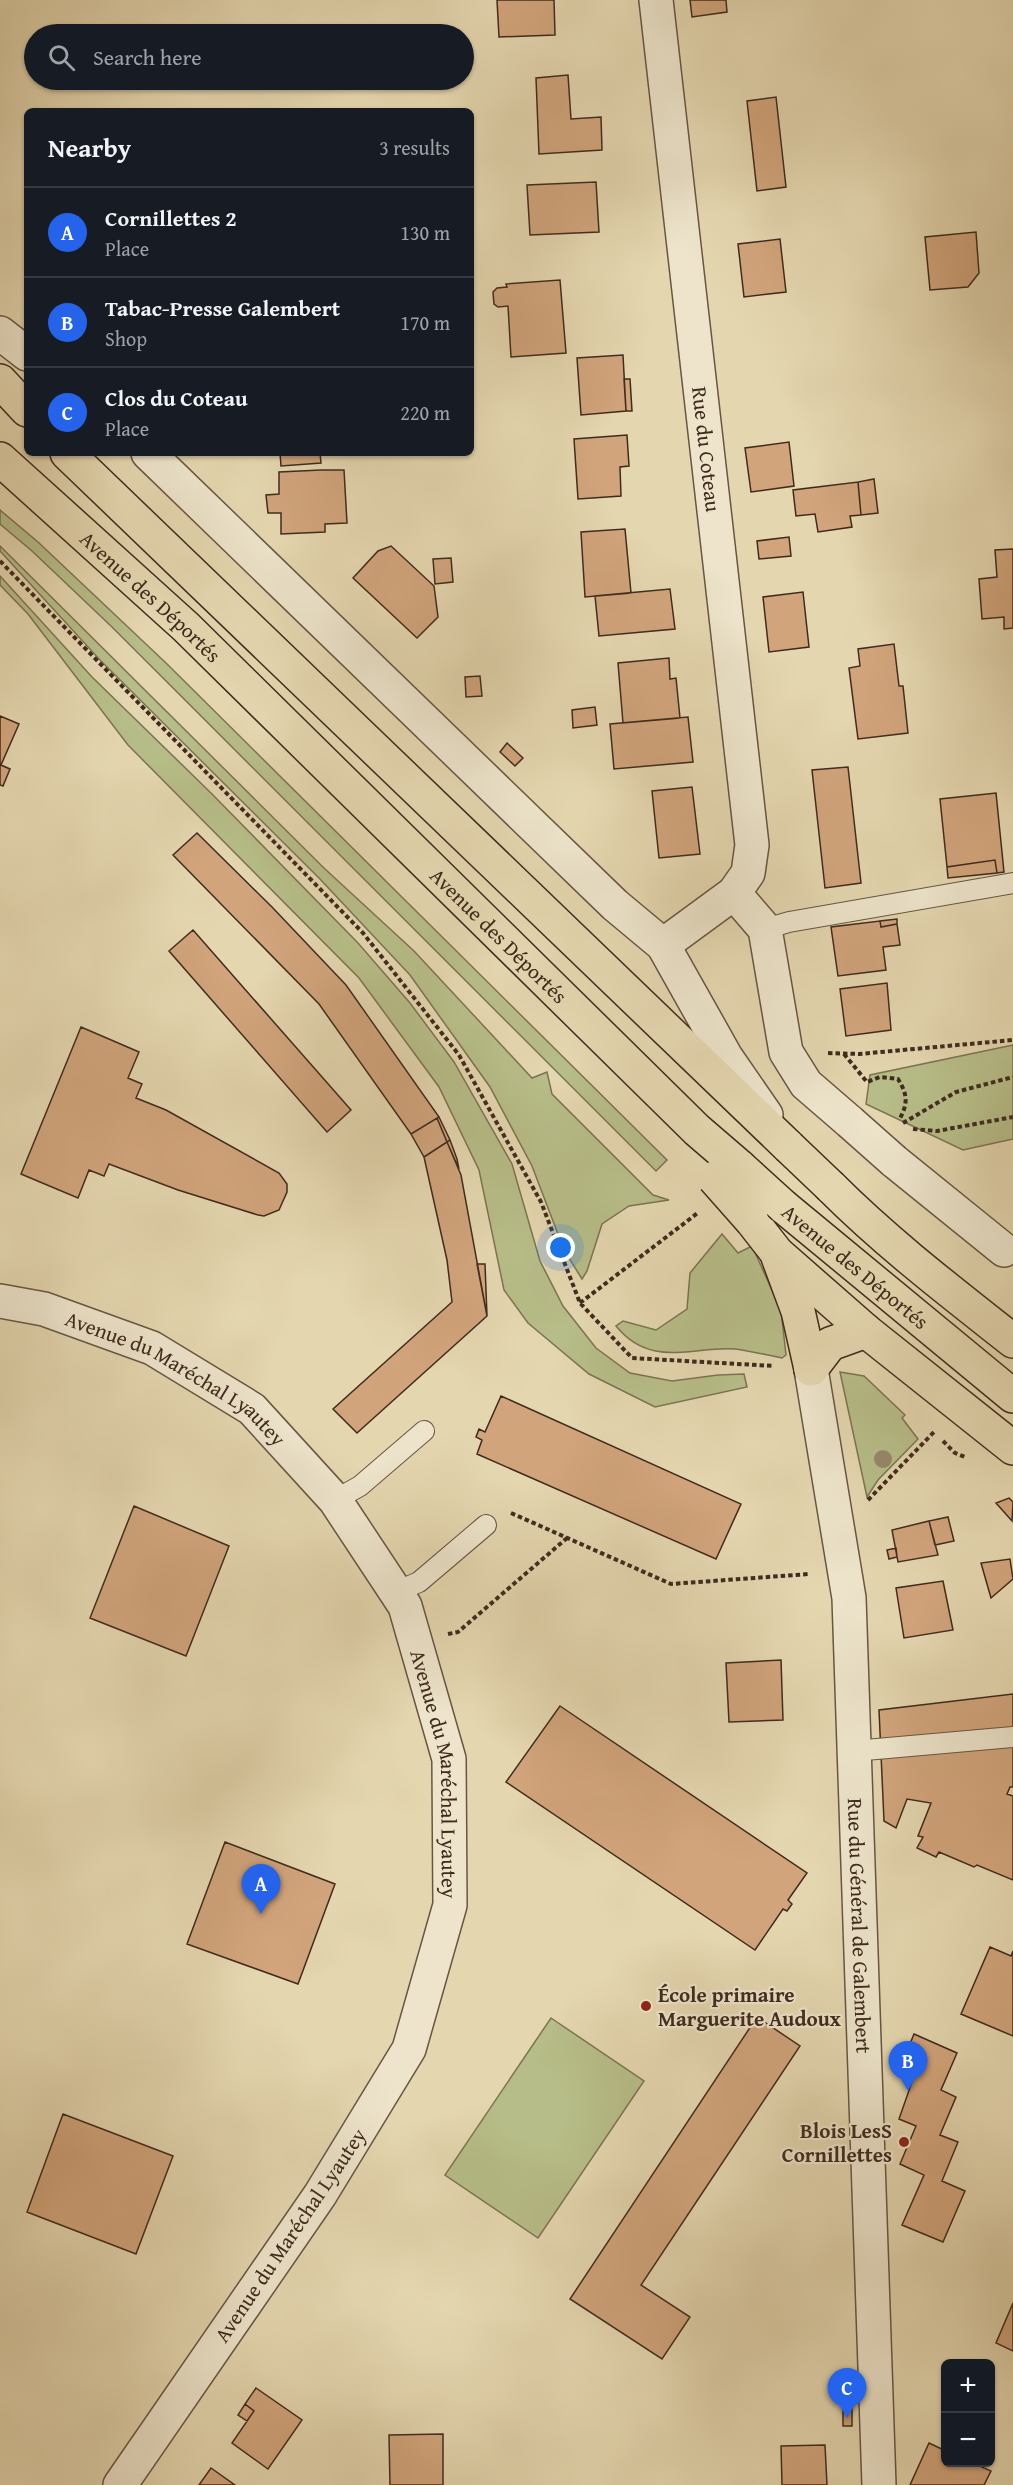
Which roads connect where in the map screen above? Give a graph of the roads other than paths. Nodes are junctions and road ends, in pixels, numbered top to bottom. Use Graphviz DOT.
graph roads {
  1 [pos="656,0"];
  2 [pos="0,333"];
  3 [pos="24,352"];
  4 [pos="0,381"];
  5 [pos="0,404"];
  6 [pos="24,407"];
  7 [pos="24,424"];
  8 [pos="151,456"];
  9 [pos="0,459"];
  10 [pos="71,460"];
  11 [pos="1013,883"];
  12 [pos="734,893"];
  13 [pos="765,929"];
  14 [pos="663,945"];
  15 [pos="786,1143"];
  16 [pos="727,1173"];
  17 [pos="1004,1250"];
  18 [pos="777,1252"];
  19 [pos="0,1301"];
  20 [pos="866,1331"];
  21 [pos="1013,1341"];
  22 [pos="810,1368"];
  23 [pos="1013,1396"];
  24 [pos="424,1431"];
  25 [pos="1013,1448"];
  26 [pos="335,1500"];
  27 [pos="486,1525"];
  28 [pos="396,1592"];
  29 [pos="1013,1737"];
  30 [pos="854,1751"];
  31 [pos="120,2485"];
  32 [pos="879,2485"];
  1 -- 12 [label="street, Rue du Coteau"];
  2 -- 3 [label="street"];
  4 -- 6 [label="highway"];
  5 -- 7 [label="highway"];
  8 -- 14 [label="street, Avenue des Déportés"];
  9 -- 16 [label="highway, Avenue des Déportés"];
  10 -- 15 [label="highway, Avenue des Déportés"];
  11 -- 13 [label="lane"];
  12 -- 13 [label="street"];
  12 -- 14 [label="street"];
  13 -- 17 [label="street, bridge"];
  14 -- 15 [label="street, Avenue des Déportés"];
  15 -- 21 [label="highway, Avenue des Déportés, bridge"];
  16 -- 18 [label="highway, bridge"];
  16 -- 23 [label="highway, Avenue des Déportés, bridge"];
  18 -- 20 [label="highway"];
  18 -- 22 [label="highway"];
  19 -- 26 [label="street, Avenue du Maréchal Lyautey"];
  20 -- 22 [label="highway"];
  20 -- 25 [label="highway"];
  22 -- 30 [label="street, Rue du Général de Galembert"];
  24 -- 26 [label="lane"];
  26 -- 28 [label="street, Avenue du Maréchal Lyautey"];
  27 -- 28 [label="lane"];
  28 -- 31 [label="street, Avenue du Maréchal Lyautey"];
  29 -- 30 [label="lane"];
  30 -- 32 [label="street, Rue du Général de Galembert"];
}
